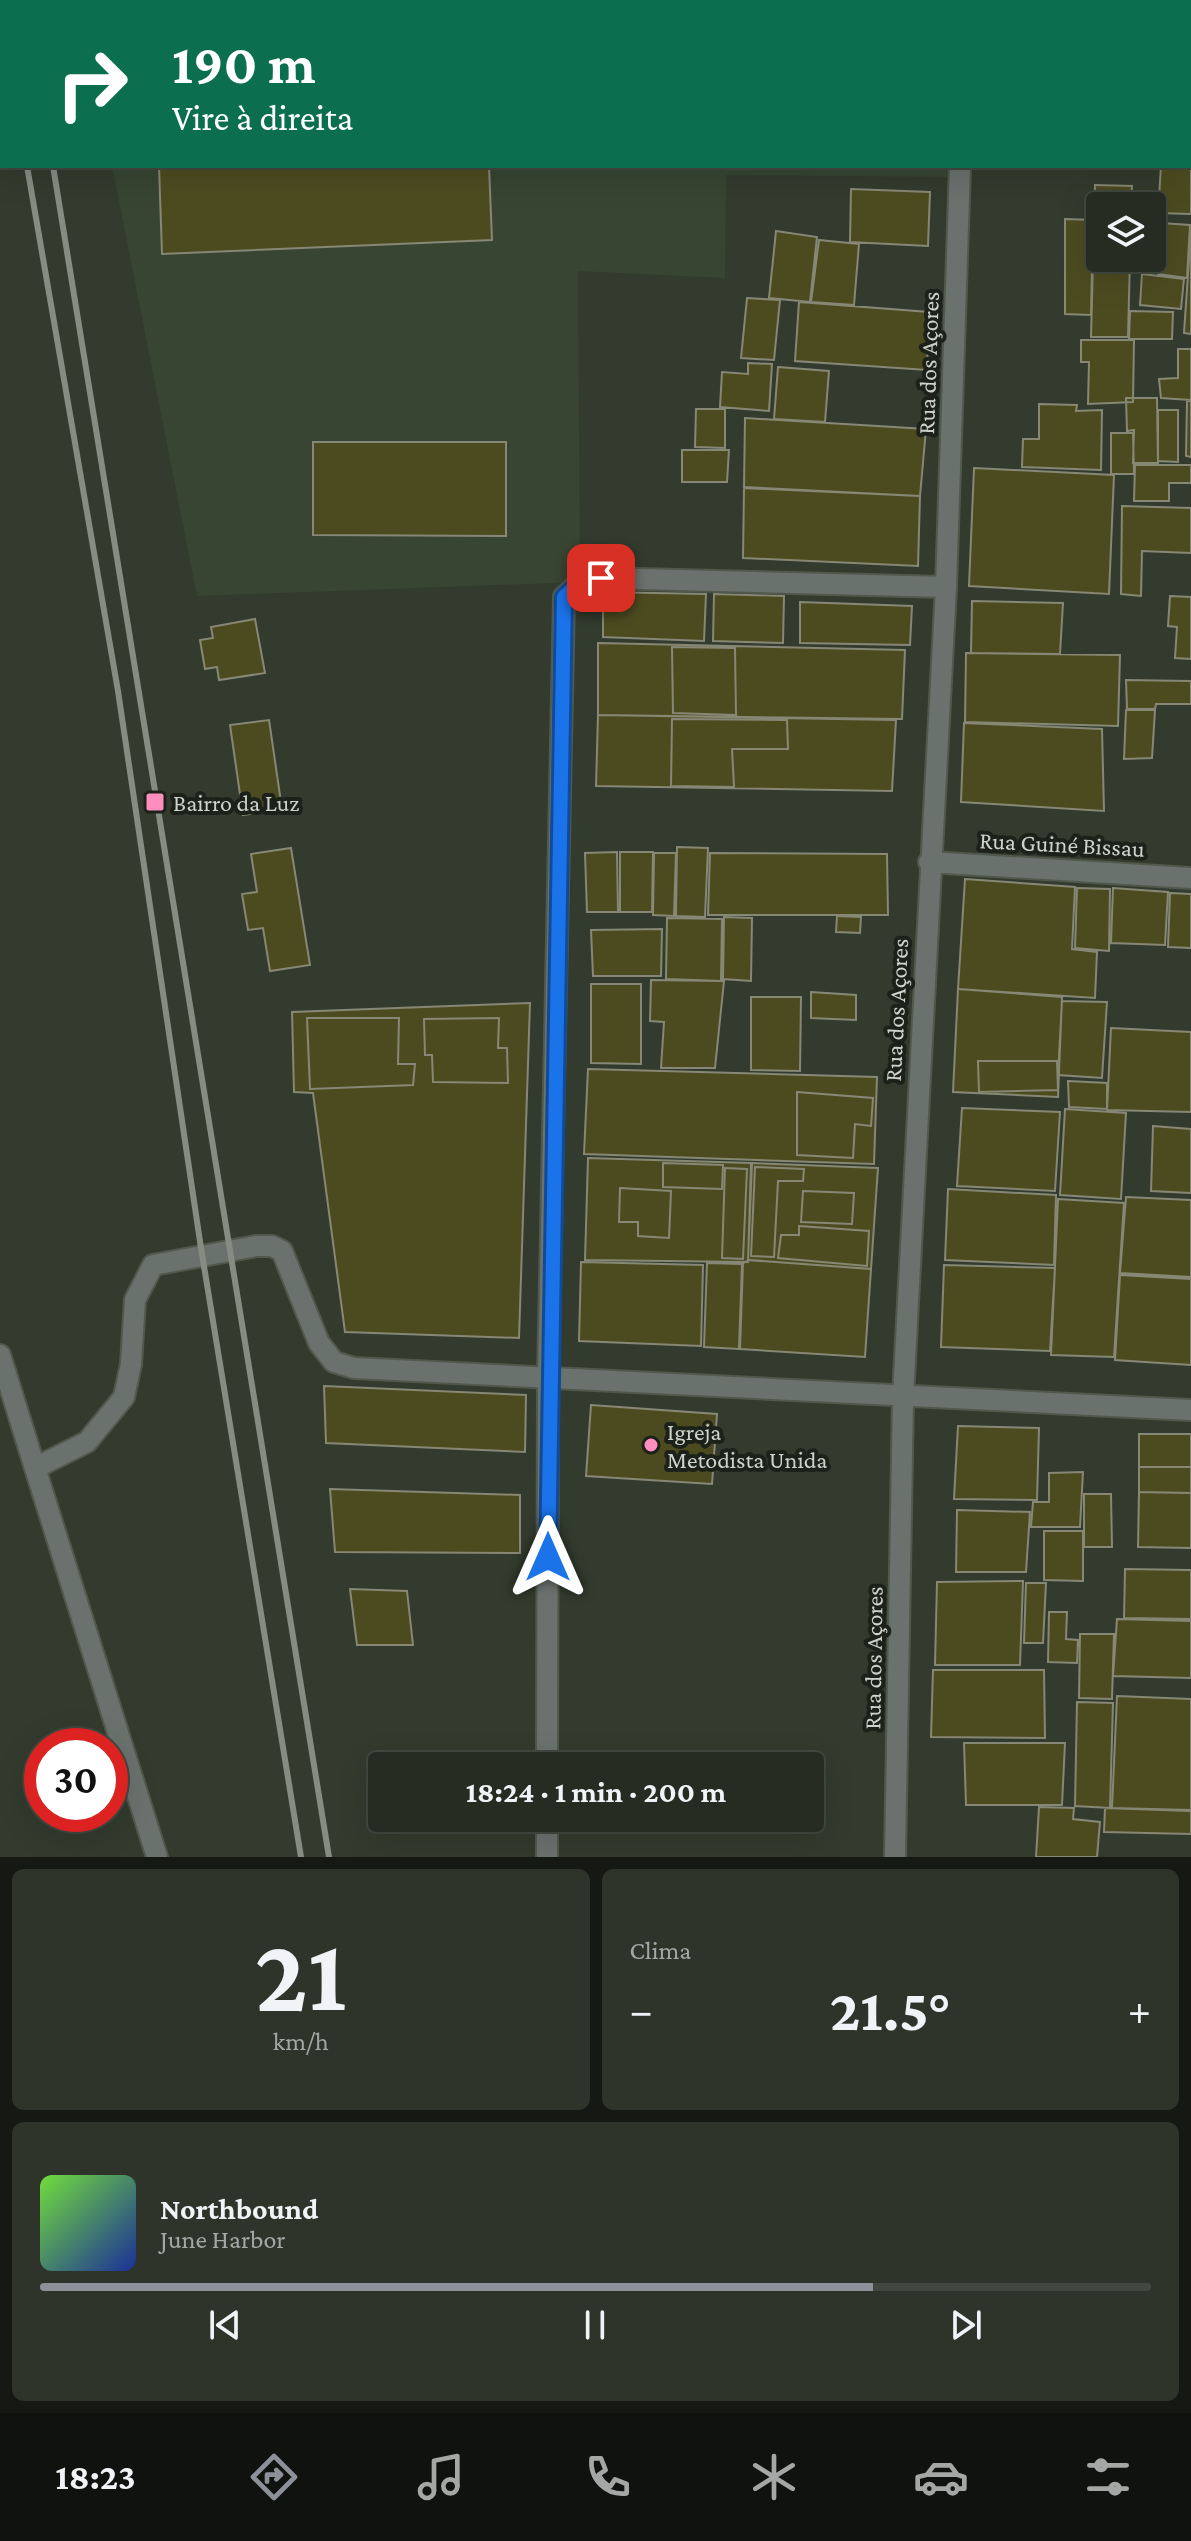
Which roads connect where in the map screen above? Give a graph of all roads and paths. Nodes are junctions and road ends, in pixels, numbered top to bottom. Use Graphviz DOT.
graph roads {
  1 [pos="960,168"];
  2 [pos="946,587"];
  3 [pos="929,862"];
  4 [pos="1191,878"];
  5 [pos="0,1355"];
  6 [pos="548,1378"];
  7 [pos="903,1397"];
  8 [pos="1191,1410"];
  9 [pos="35,1468"];
  10 [pos="547,1752"];
  11 [pos="547,1832"];
  12 [pos="157,1857"];
  13 [pos="547,1857"];
  14 [pos="895,1857"];
  1 -- 2 [label="street, Rua dos Açores"];
  2 -- 3 [label="street, Rua dos Açores"];
  2 -- 6 [label="street"];
  3 -- 4 [label="street, Rua Guiné Bissau"];
  3 -- 7 [label="street, Rua dos Açores"];
  5 -- 9 [label="street"];
  6 -- 7 [label="street"];
  6 -- 9 [label="street"];
  6 -- 10 [label="street"];
  7 -- 8 [label="street"];
  7 -- 14 [label="street, Rua dos Açores"];
  9 -- 12 [label="street"];
  11 -- 13 [label="street"];
}
